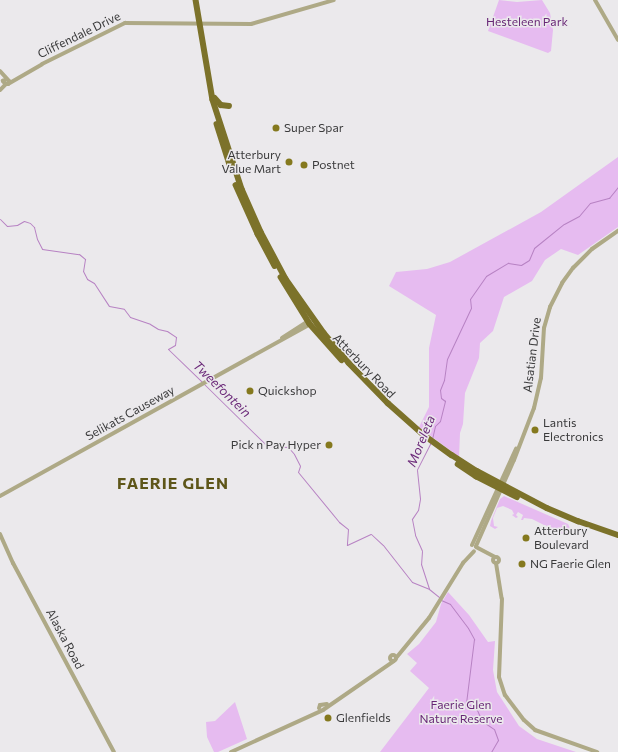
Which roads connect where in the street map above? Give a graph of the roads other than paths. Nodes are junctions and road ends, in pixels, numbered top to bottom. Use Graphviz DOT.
graph roads {
  1 [pos="196,0"];
  2 [pos="334,0"];
  3 [pos="595,0"];
  4 [pos="200,23"];
  5 [pos="618,40"];
  6 [pos="0,70"];
  7 [pos="6,82"];
  8 [pos="0,89"];
  9 [pos="212,92"];
  10 [pos="213,100"];
  11 [pos="229,106"];
  12 [pos="618,231"];
  13 [pos="309,323"];
  14 [pos="423,436"];
  15 [pos="501,487"];
  16 [pos="0,496"];
  17 [pos="0,534"];
  18 [pos="618,536"];
  19 [pos="474,548"];
  20 [pos="114,752"];
  21 [pos="231,752"];
  22 [pos="597,752"];
  1 -- 4 [label="main road, Atterbury Road"];
  2 -- 4 [label="street, Cliffendale Drive"];
  3 -- 5 [label="street"];
  4 -- 7 [label="street, Cliffendale Drive"];
  4 -- 9 [label="main road, Atterbury Road"];
  6 -- 7 [label="street"];
  7 -- 8 [label="street, Cliffendale Drive"];
  9 -- 10 [label="main road, Atterbury Road"];
  9 -- 11 [label="main road"];
  10 -- 13 [label="main road, Atterbury Road"];
  10 -- 14 [label="main road, Atterbury Road"];
  12 -- 15 [label="street, Alsatian Drive"];
  13 -- 14 [label="main road, Atterbury Road"];
  13 -- 16 [label="street, Selikats Causeway"];
  14 -- 15 [label="main road, Atterbury Road"];
  15 -- 18 [label="main road, Atterbury Road"];
  15 -- 19 [label="street, Alsatian Drive"];
  17 -- 20 [label="street, Alaska Road"];
  19 -- 21 [label="street, Alsatian Drive"];
  19 -- 22 [label="street"];
}
